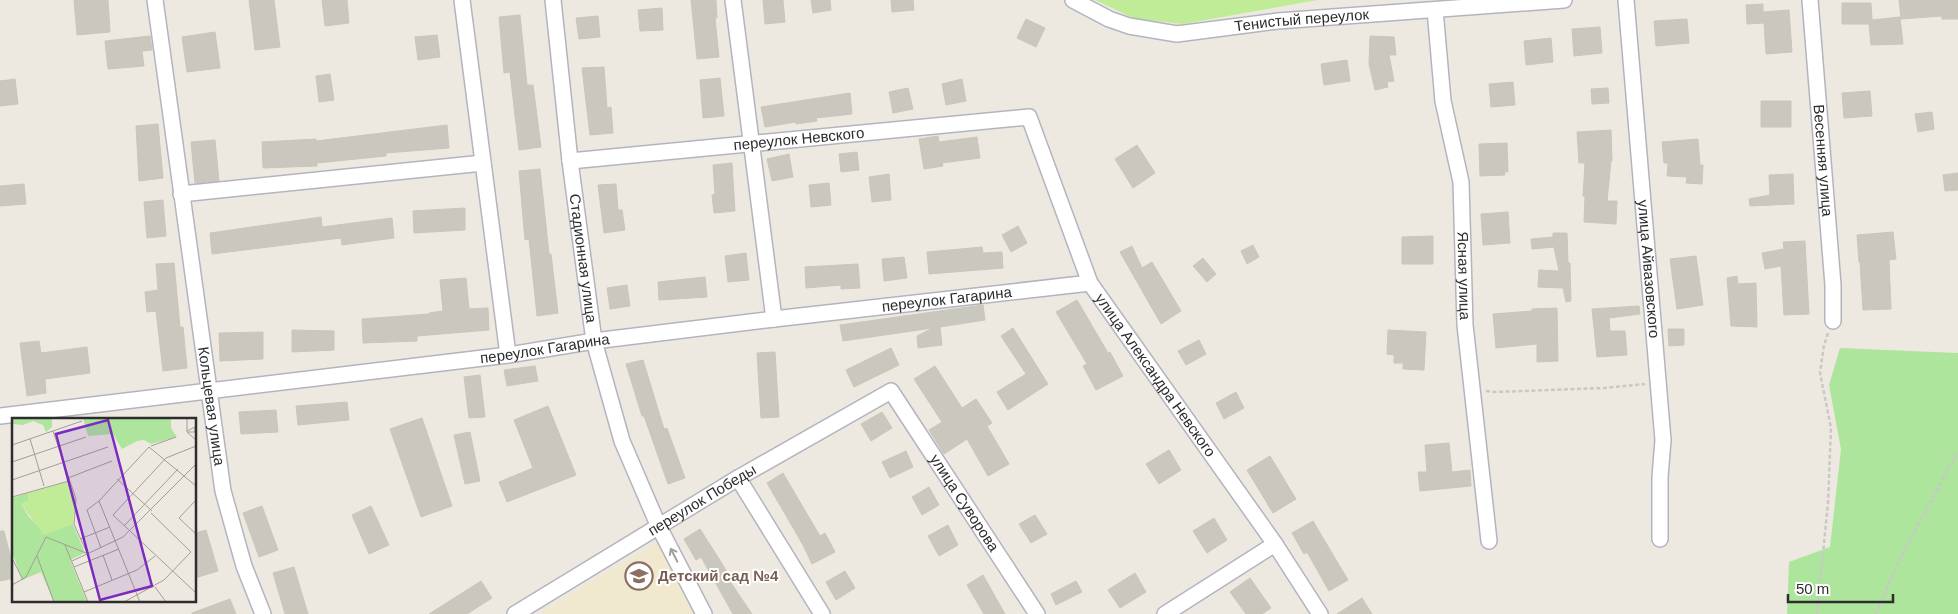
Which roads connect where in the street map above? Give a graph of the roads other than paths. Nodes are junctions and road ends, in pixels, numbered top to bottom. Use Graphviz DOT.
graph roads {
  1 [pos="155,0"];
  2 [pos="462,0"];
  3 [pos="553,0"];
  4 [pos="733,0"];
  5 [pos="1073,0"];
  6 [pos="1564,0"];
  7 [pos="1626,0"];
  8 [pos="1810,0"];
  9 [pos="1401,6"];
  10 [pos="1435,10"];
  11 [pos="1029,117"];
  12 [pos="752,143"];
  13 [pos="570,161"];
  14 [pos="483,163"];
  15 [pos="181,194"];
  16 [pos="1090,283"];
  17 [pos="774,319"];
  18 [pos="1833,322"];
  19 [pos="594,341"];
  20 [pos="508,355"];
  21 [pos="208,391"];
  22 [pos="891,391"];
  23 [pos="0,416"];
  24 [pos="738,478"];
  25 [pos="659,527"];
  26 [pos="1660,539"];
  27 [pos="1489,541"];
  28 [pos="1275,544"];
  29 [pos="263,614"];
  30 [pos="515,614"];
  31 [pos="704,614"];
  32 [pos="822,614"];
  33 [pos="1037,614"];
  34 [pos="1165,614"];
  35 [pos="1320,614"];
  1 -- 15 [label="street, Кольцевая улица"];
  2 -- 14 [label="street"];
  3 -- 13 [label="street, Стадионная улица"];
  4 -- 12 [label="street"];
  5 -- 9 [label="street, Тенистый переулок"];
  6 -- 10 [label="street, Тенистый переулок"];
  7 -- 26 [label="street, улица Айвазовского"];
  8 -- 18 [label="street, Весенняя улица"];
  9 -- 10 [label="street, Тенистый переулок"];
  10 -- 27 [label="street, Ясная улица"];
  11 -- 12 [label="street, переулок Невского"];
  11 -- 16 [label="street, улица Александра Невского"];
  12 -- 13 [label="street, переулок Невского"];
  12 -- 17 [label="street"];
  13 -- 19 [label="street, Стадионная улица"];
  14 -- 15 [label="street"];
  14 -- 20 [label="street"];
  15 -- 21 [label="street, Кольцевая улица"];
  16 -- 17 [label="street, переулок Гагарина"];
  16 -- 28 [label="street, улица Александра Невского"];
  17 -- 19 [label="street, переулок Гагарина"];
  19 -- 20 [label="street, переулок Гагарина"];
  19 -- 25 [label="street, Стадионная улица"];
  20 -- 21 [label="street, переулок Гагарина"];
  21 -- 23 [label="street, переулок Гагарина"];
  21 -- 29 [label="street, Кольцевая улица"];
  22 -- 24 [label="street, переулок Победы"];
  22 -- 33 [label="street, улица Суворова"];
  24 -- 25 [label="street, переулок Победы"];
  24 -- 32 [label="street"];
  25 -- 30 [label="street, переулок Победы"];
  31 -- 25 [label="street, Стадионная улица, one-way"];
  28 -- 34 [label="street"];
  28 -- 35 [label="street, улица Александра Невского"];
}
